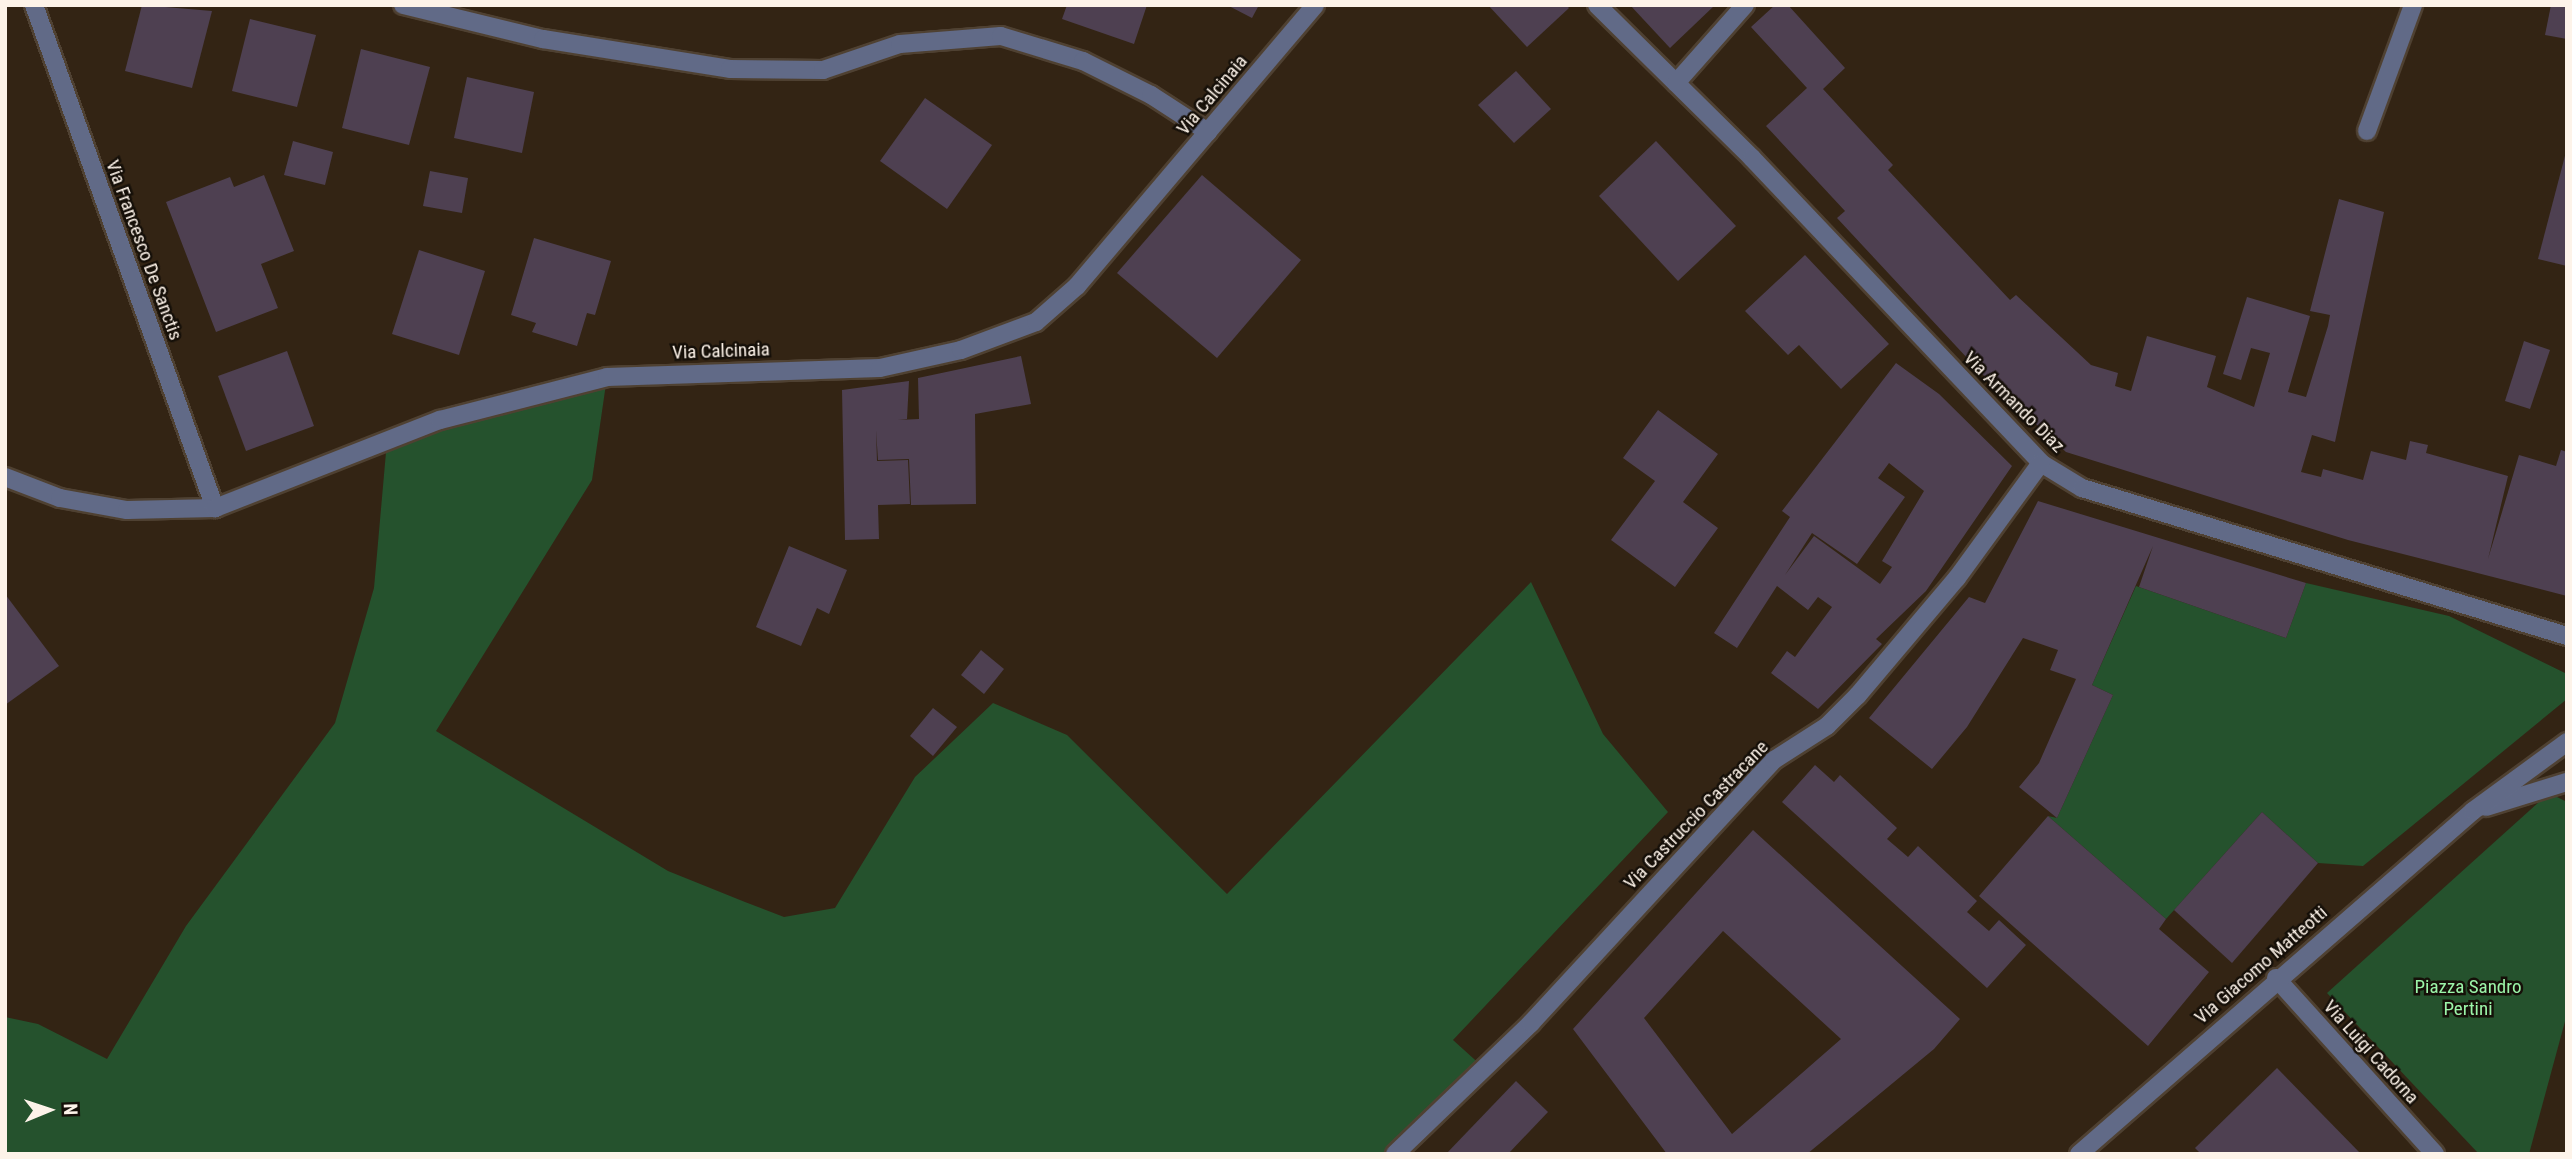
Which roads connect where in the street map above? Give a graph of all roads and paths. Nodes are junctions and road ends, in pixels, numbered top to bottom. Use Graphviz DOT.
graph roads {
  1 [pos="34,5"];
  2 [pos="403,5"];
  3 [pos="1315,5"];
  4 [pos="1597,5"];
  5 [pos="1745,5"];
  6 [pos="2413,5"];
  7 [pos="1676,83"];
  8 [pos="2367,131"];
  9 [pos="1208,132"];
  10 [pos="2041,463"];
  11 [pos="5,477"];
  12 [pos="215,508"];
  13 [pos="2567,636"];
  14 [pos="2567,742"];
  15 [pos="2567,782"];
  16 [pos="2473,811"];
  17 [pos="2276,978"];
  18 [pos="1395,1154"];
  19 [pos="2080,1154"];
  20 [pos="2435,1154"];
  1 -- 12 [label="street, Via Francesco De Sanctis"];
  2 -- 9 [label="street"];
  3 -- 9 [label="street, Via Calcinaia"];
  4 -- 7 [label="street, Via Armando Diaz"];
  5 -- 7 [label="street"];
  6 -- 8 [label="street"];
  7 -- 10 [label="street, Via Armando Diaz"];
  9 -- 12 [label="street, Via Calcinaia"];
  10 -- 13 [label="street, Via Armando Diaz"];
  10 -- 18 [label="street, Via Castruccio Castracane"];
  11 -- 12 [label="street, Via Calcinaia"];
  14 -- 16 [label="street, Via Giacomo Matteotti"];
  15 -- 16 [label="street, Via Giacomo Matteotti"];
  16 -- 17 [label="street, Via Giacomo Matteotti"];
  17 -- 19 [label="street, Via Giacomo Matteotti"];
  17 -- 20 [label="street, Via Luigi Cadorna"];
}
